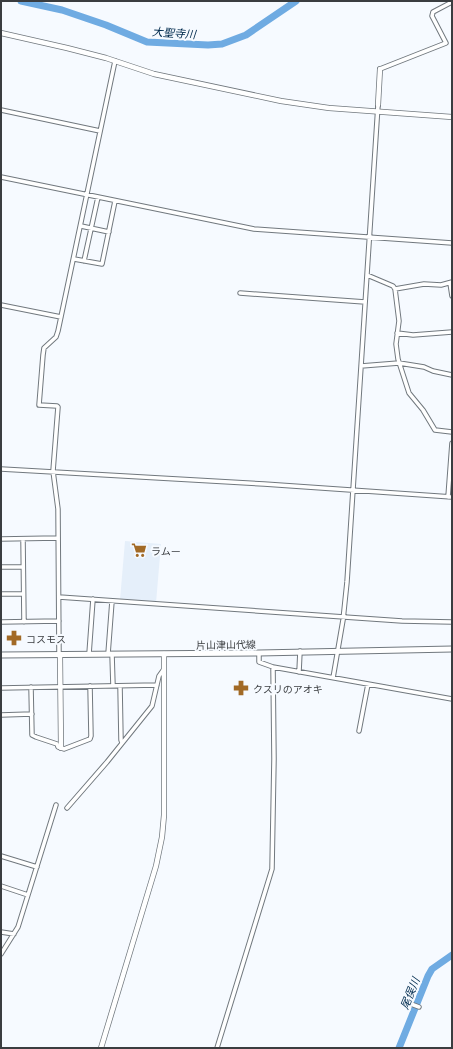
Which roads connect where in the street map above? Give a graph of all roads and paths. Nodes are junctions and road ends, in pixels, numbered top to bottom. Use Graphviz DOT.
graph roads {
  1 [pos="452,2"];
  2 [pos="1,33"];
  3 [pos="115,61"];
  4 [pos="380,69"];
  5 [pos="378,106"];
  6 [pos="1,110"];
  7 [pos="378,112"];
  8 [pos="452,117"];
  9 [pos="100,131"];
  10 [pos="1,176"];
  11 [pos="87,195"];
  12 [pos="98,197"];
  13 [pos="115,201"];
  14 [pos="81,226"];
  15 [pos="91,228"];
  16 [pos="109,232"];
  17 [pos="369,238"];
  18 [pos="452,243"];
  19 [pos="74,259"];
  20 [pos="84,261"];
  21 [pos="367,275"];
  22 [pos="451,282"];
  23 [pos="395,289"];
  24 [pos="240,293"];
  25 [pos="452,296"];
  26 [pos="365,302"];
  27 [pos="1,305"];
  28 [pos="61,318"];
  29 [pos="452,332"];
  30 [pos="398,333"];
  31 [pos="399,363"];
  32 [pos="361,366"];
  33 [pos="452,375"];
  34 [pos="452,432"];
  35 [pos="452,443"];
  36 [pos="1,468"];
  37 [pos="53,471"];
  38 [pos="352,490"];
  39 [pos="450,497"];
  40 [pos="58,538"];
  41 [pos="1,539"];
  42 [pos="23,539"];
  43 [pos="23,567"];
  44 [pos="1,568"];
  45 [pos="1,594"];
  46 [pos="23,594"];
  47 [pos="58,597"];
  48 [pos="93,600"];
  49 [pos="112,601"];
  50 [pos="344,616"];
  51 [pos="59,621"];
  52 [pos="1,622"];
  53 [pos="24,622"];
  54 [pos="452,622"];
  55 [pos="452,649"];
  56 [pos="339,650"];
  57 [pos="300,651"];
  58 [pos="259,653"];
  59 [pos="89,654"];
  60 [pos="110,654"];
  61 [pos="164,654"];
  62 [pos="1,655"];
  63 [pos="60,655"];
  64 [pos="273,667"];
  65 [pos="164,669"];
  66 [pos="299,672"];
  67 [pos="333,678"];
  68 [pos="368,684"];
  69 [pos="157,685"];
  70 [pos="90,686"];
  71 [pos="113,686"];
  72 [pos="120,686"];
  73 [pos="61,687"];
  74 [pos="1,688"];
  75 [pos="31,688"];
  76 [pos="155,696"];
  77 [pos="164,698"];
  78 [pos="452,699"];
  79 [pos="32,714"];
  80 [pos="1,716"];
  81 [pos="359,731"];
  82 [pos="122,743"];
  83 [pos="61,748"];
  84 [pos="56,805"];
  85 [pos="67,808"];
  86 [pos="1,856"];
  87 [pos="37,867"];
  88 [pos="1,886"];
  89 [pos="28,895"];
  90 [pos="1,932"];
  91 [pos="14,934"];
  92 [pos="1,954"];
  93 [pos="412,1004"];
  94 [pos="419,1008"];
  95 [pos="101,1048"];
  96 [pos="217,1048"];
  1 -- 4 [label="street"];
  2 -- 3 [label="street"];
  3 -- 7 [label="street"];
  3 -- 9 [label="street"];
  4 -- 5 [label="street"];
  5 -- 7 [label="street"];
  6 -- 9 [label="street"];
  7 -- 8 [label="street"];
  7 -- 17 [label="street"];
  9 -- 11 [label="street"];
  10 -- 11 [label="street"];
  11 -- 12 [label="street"];
  11 -- 14 [label="street"];
  12 -- 13 [label="street"];
  12 -- 15 [label="street"];
  13 -- 16 [label="street"];
  13 -- 17 [label="street"];
  14 -- 15 [label="street"];
  14 -- 19 [label="street"];
  15 -- 16 [label="street"];
  15 -- 20 [label="street"];
  16 -- 20 [label="street"];
  17 -- 18 [label="street"];
  17 -- 21 [label="street"];
  19 -- 20 [label="street"];
  19 -- 28 [label="street"];
  21 -- 23 [label="street"];
  21 -- 26 [label="street"];
  22 -- 23 [label="street"];
  22 -- 25 [label="street"];
  23 -- 30 [label="street"];
  24 -- 26 [label="street"];
  26 -- 32 [label="street"];
  27 -- 28 [label="street"];
  28 -- 37 [label="street"];
  29 -- 30 [label="street"];
  30 -- 31 [label="street"];
  31 -- 32 [label="street"];
  31 -- 33 [label="street"];
  31 -- 34 [label="street"];
  32 -- 38 [label="street"];
  35 -- 39 [label="street"];
  36 -- 37 [label="street"];
  37 -- 38 [label="street"];
  37 -- 40 [label="street"];
  38 -- 39 [label="street"];
  38 -- 50 [label="street"];
  40 -- 42 [label="street"];
  40 -- 47 [label="street"];
  41 -- 42 [label="street"];
  42 -- 43 [label="street"];
  43 -- 44 [label="street"];
  43 -- 46 [label="street"];
  45 -- 46 [label="street"];
  46 -- 53 [label="street"];
  47 -- 48 [label="street"];
  47 -- 51 [label="street"];
  48 -- 49 [label="street"];
  48 -- 59 [label="street"];
  49 -- 50 [label="street"];
  49 -- 60 [label="street"];
  50 -- 54 [label="street"];
  50 -- 56 [label="street"];
  51 -- 53 [label="street"];
  51 -- 63 [label="street"];
  52 -- 53 [label="street"];
  55 -- 56 [label="main road, 片山津山代線"];
  56 -- 57 [label="main road, 片山津山代線"];
  56 -- 67 [label="street"];
  57 -- 58 [label="main road, 片山津山代線"];
  57 -- 66 [label="street"];
  58 -- 61 [label="main road, 片山津山代線"];
  58 -- 64 [label="street"];
  59 -- 60 [label="main road, 片山津山代線"];
  59 -- 63 [label="main road, 片山津山代線"];
  60 -- 61 [label="main road, 片山津山代線"];
  60 -- 71 [label="street"];
  61 -- 65 [label="street"];
  62 -- 63 [label="main road, 片山津山代線"];
  63 -- 73 [label="street"];
  64 -- 66 [label="street"];
  64 -- 96 [label="street"];
  65 -- 69 [label="street"];
  65 -- 77 [label="street"];
  66 -- 67 [label="street"];
  67 -- 68 [label="street"];
  68 -- 78 [label="street"];
  68 -- 81 [label="street"];
  69 -- 72 [label="street"];
  69 -- 76 [label="street"];
  70 -- 71 [label="street"];
  70 -- 73 [label="street"];
  70 -- 83 [label="street"];
  71 -- 72 [label="street"];
  72 -- 82 [label="street"];
  73 -- 75 [label="street"];
  73 -- 83 [label="street"];
  74 -- 75 [label="street"];
  75 -- 79 [label="street"];
  76 -- 77 [label="street"];
  76 -- 82 [label="street"];
  77 -- 95 [label="street"];
  79 -- 80 [label="street"];
  79 -- 83 [label="street"];
  82 -- 85 [label="street"];
  84 -- 87 [label="street"];
  86 -- 87 [label="street"];
  87 -- 89 [label="street"];
  88 -- 89 [label="street"];
  89 -- 91 [label="street"];
  90 -- 91 [label="street"];
  91 -- 92 [label="street"];
  93 -- 94 [label="street"];
}
